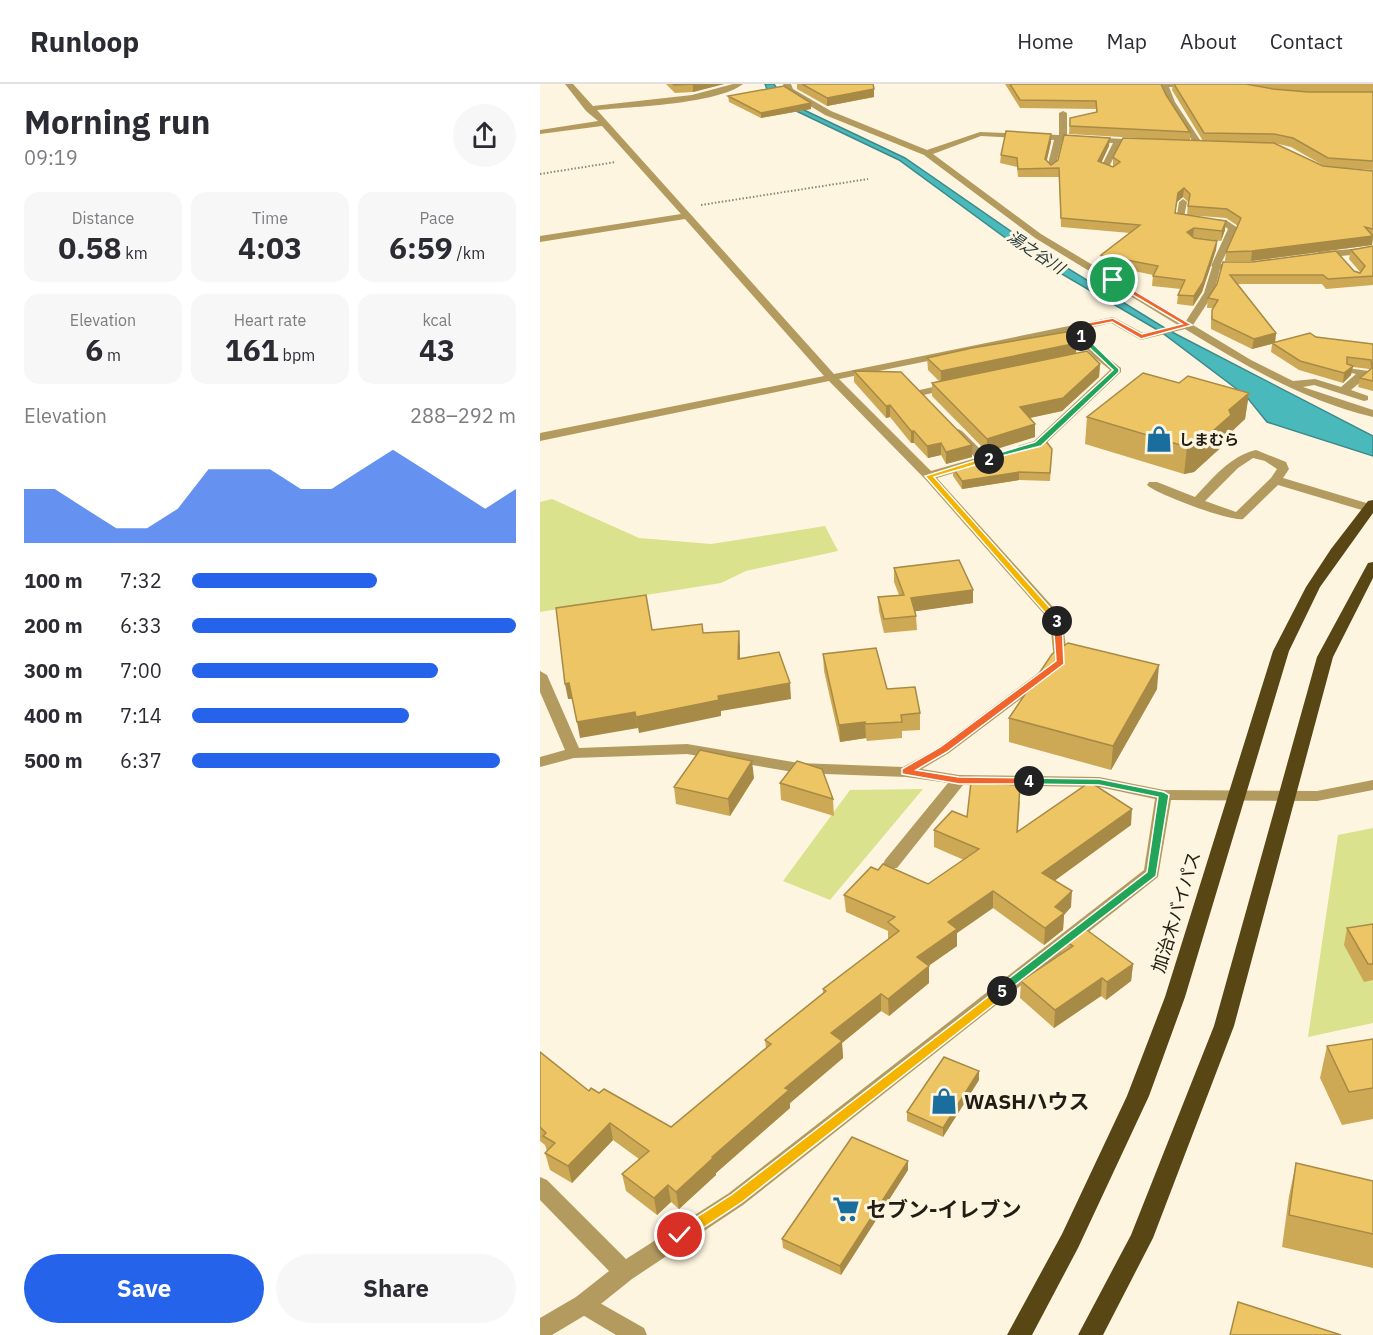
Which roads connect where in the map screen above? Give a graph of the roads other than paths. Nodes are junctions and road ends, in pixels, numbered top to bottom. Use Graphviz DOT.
graph roads {
  1 [pos="568,84"];
  2 [pos="739,84"];
  3 [pos="787,84"];
  4 [pos="1103,84"];
  5 [pos="1164,85"];
  6 [pos="1191,85"];
  7 [pos="1202,86"];
  8 [pos="590,109"];
  9 [pos="1063,113"];
  10 [pos="603,123"];
  11 [pos="540,132"];
  12 [pos="1061,137"];
  13 [pos="1118,141"];
  14 [pos="1153,143"];
  15 [pos="1188,145"];
  16 [pos="927,153"];
  17 [pos="1051,168"];
  18 [pos="1113,170"];
  19 [pos="1183,202"];
  20 [pos="685,212"];
  21 [pos="540,239"];
  22 [pos="1215,245"];
  23 [pos="1226,246"];
  24 [pos="1373,250"];
  25 [pos="1305,258"];
  26 [pos="1216,266"];
  27 [pos="1251,266"];
  28 [pos="1188,325"];
  29 [pos="1073,327"];
  30 [pos="892,364"];
  31 [pos="1351,370"];
  32 [pos="1369,374"];
  33 [pos="831,376"];
  34 [pos="964,384"];
  35 [pos="1291,385"];
  36 [pos="1344,391"];
  37 [pos="1364,398"];
  38 [pos="1373,414"];
  39 [pos="951,427"];
  40 [pos="540,437"];
  41 [pos="995,457"];
  42 [pos="929,476"];
  43 [pos="1276,480"];
  44 [pos="1153,486"];
  45 [pos="1198,501"];
  46 [pos="1371,506"];
  47 [pos="1373,566"];
  48 [pos="540,675"];
  49 [pos="574,753"];
  50 [pos="540,762"];
  51 [pos="906,772"];
  52 [pos="959,780"];
  53 [pos="1373,785"];
  54 [pos="1164,795"];
  55 [pos="1236,795"];
  56 [pos="1287,795"];
  57 [pos="891,864"];
  58 [pos="540,1186"];
  59 [pos="624,1272"];
  60 [pos="584,1304"];
  61 [pos="540,1330"];
  62 [pos="636,1335"];
  63 [pos="1019,1335"];
  64 [pos="1090,1335"];
  1 -- 8 [label="street"];
  2 -- 8 [label="street"];
  3 -- 16 [label="street"];
  4 -- 5 [label="street"];
  5 -- 6 [label="street"];
  5 -- 15 [label="street"];
  6 -- 7 [label="street"];
  8 -- 10 [label="street"];
  9 -- 12 [label="street"];
  10 -- 11 [label="street"];
  10 -- 20 [label="street"];
  12 -- 13 [label="street"];
  12 -- 16 [label="street"];
  12 -- 17 [label="street"];
  13 -- 14 [label="street"];
  13 -- 18 [label="street"];
  16 -- 28 [label="street"];
  19 -- 23 [label="street"];
  20 -- 21 [label="street"];
  20 -- 33 [label="street"];
  22 -- 23 [label="street"];
  23 -- 26 [label="street"];
  24 -- 25 [label="street"];
  26 -- 27 [label="street"];
  26 -- 28 [label="street"];
  28 -- 29 [label="street"];
  28 -- 35 [label="street"];
  29 -- 30 [label="street"];
  29 -- 41 [label="street"];
  30 -- 33 [label="street"];
  30 -- 34 [label="street"];
  31 -- 32 [label="street"];
  32 -- 36 [label="street"];
  33 -- 40 [label="street"];
  33 -- 42 [label="street"];
  35 -- 36 [label="street"];
  35 -- 38 [label="street"];
  36 -- 37 [label="street"];
  39 -- 41 [label="street"];
  41 -- 42 [label="street"];
  42 -- 51 [label="street"];
  43 -- 45 [label="street"];
  43 -- 45 [label="street"];
  43 -- 46 [label="street"];
  44 -- 45 [label="street"];
  46 -- 55 [label="highway, 加治木バイパス"];
  47 -- 56 [label="highway"];
  48 -- 49 [label="street"];
  49 -- 50 [label="street"];
  49 -- 51 [label="street"];
  51 -- 52 [label="street"];
  52 -- 54 [label="street"];
  52 -- 57 [label="street"];
  53 -- 56 [label="street"];
  54 -- 55 [label="street"];
  54 -- 59 [label="street"];
  55 -- 56 [label="street"];
  55 -- 63 [label="highway, 加治木バイパス"];
  56 -- 64 [label="highway"];
  58 -- 59 [label="street"];
  59 -- 60 [label="street"];
  60 -- 61 [label="street"];
  60 -- 62 [label="street"];
}
